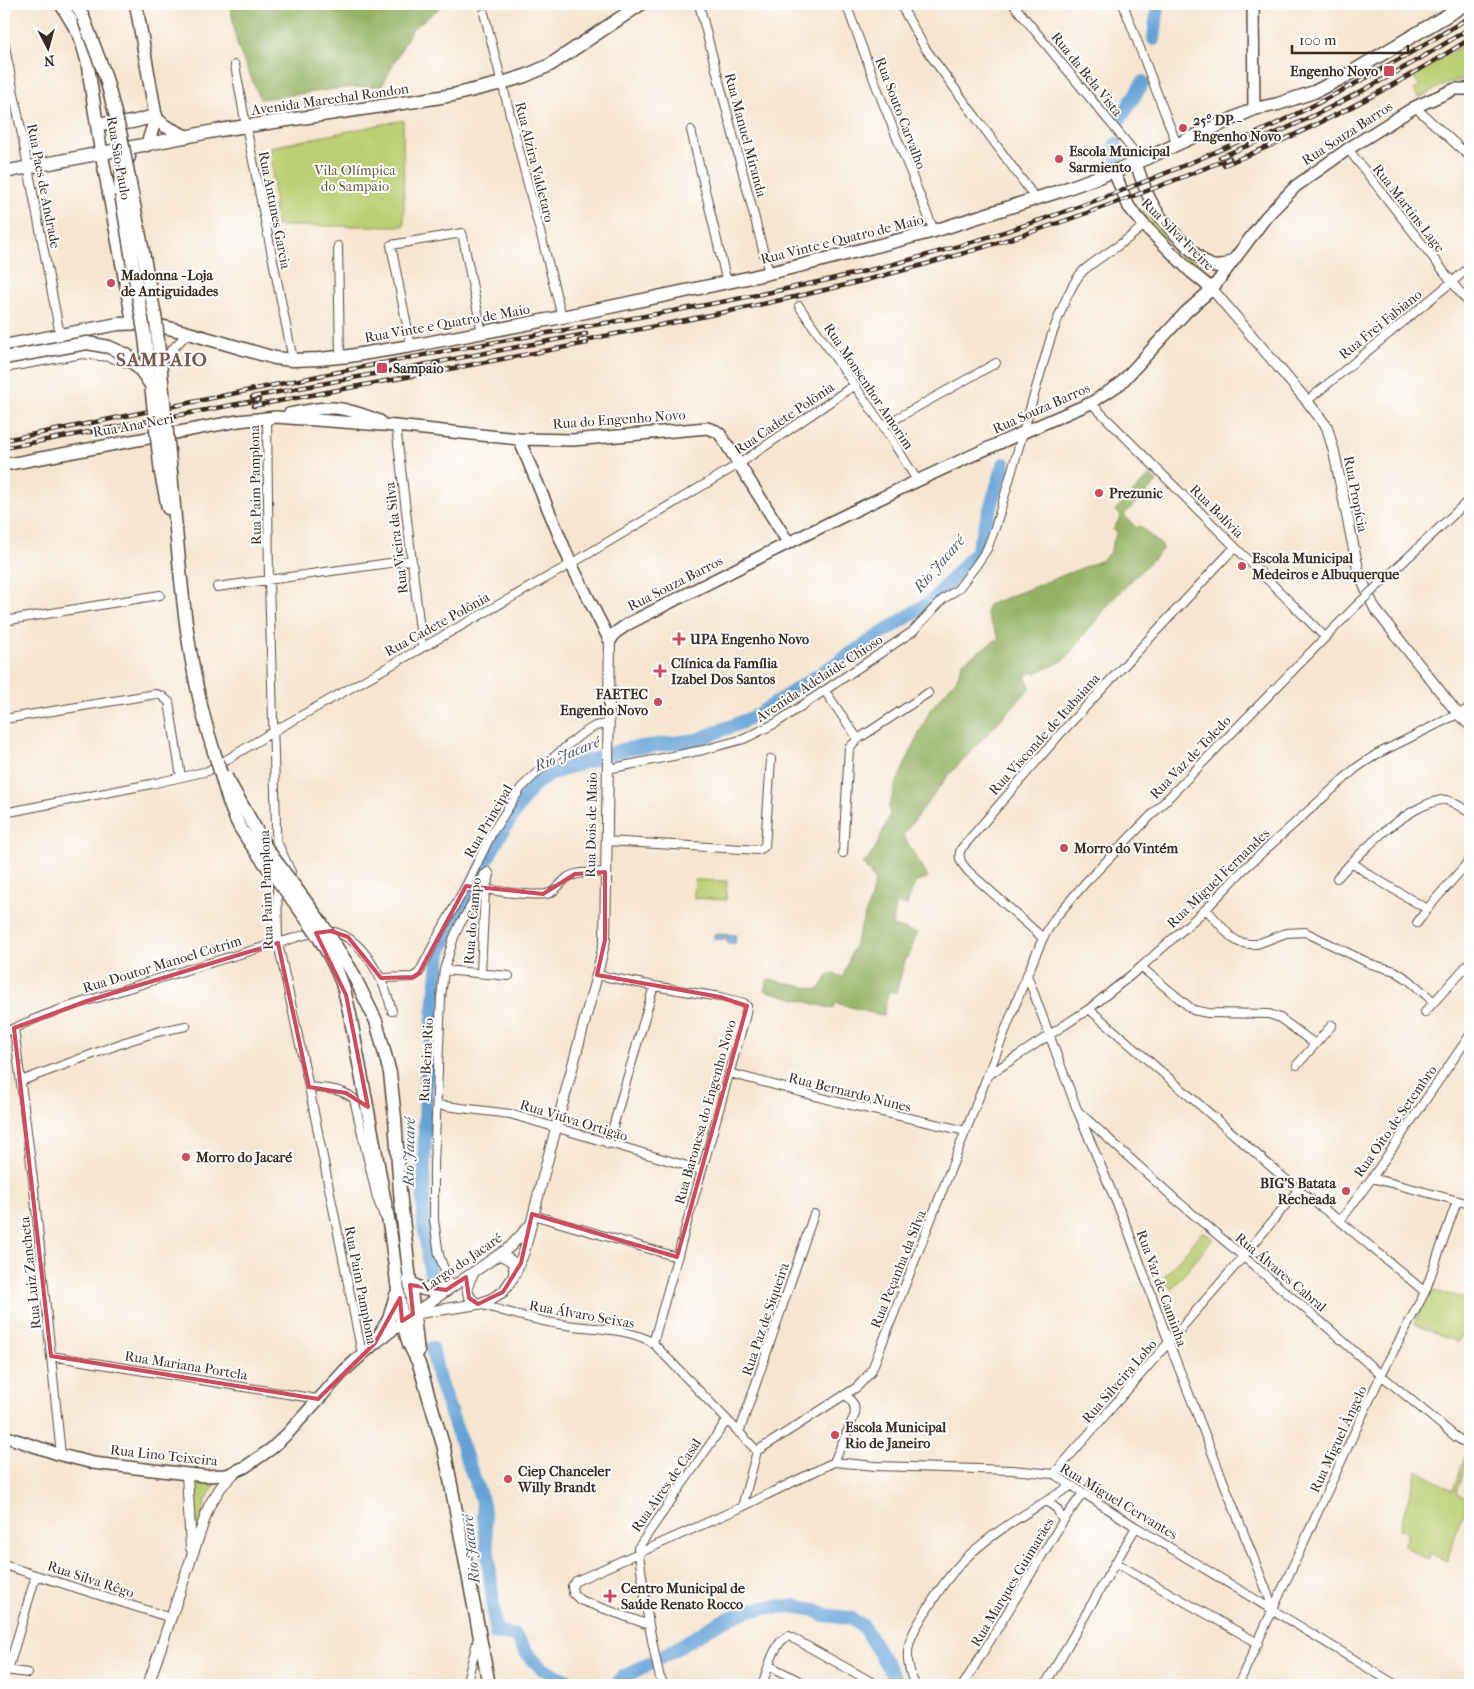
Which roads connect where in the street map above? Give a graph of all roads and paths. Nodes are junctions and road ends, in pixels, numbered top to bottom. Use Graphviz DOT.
graph roads {
  1 [pos="61,4"];
  2 [pos="641,4"];
  3 [pos="699,4"];
  4 [pos="846,4"];
  5 [pos="900,4"];
  6 [pos="1013,4"];
  7 [pos="1123,4"];
  8 [pos="1253,4"];
  9 [pos="136,5"];
  10 [pos="1462,5"];
  11 [pos="81,10"];
  12 [pos="484,12"];
  13 [pos="4,40"];
  14 [pos="235,65"];
  15 [pos="502,83"];
  16 [pos="1470,88"];
  17 [pos="1415,107"];
  18 [pos="1254,109"];
  19 [pos="156,116"];
  20 [pos="96,122"];
  21 [pos="246,126"];
  22 [pos="691,130"];
  23 [pos="187,137"];
  24 [pos="1177,144"];
  25 [pos="145,145"];
  26 [pos="1348,149"];
  27 [pos="102,153"];
  28 [pos="1470,157"];
  29 [pos="1136,163"];
  30 [pos="27,168"];
  31 [pos="4,172"];
  32 [pos="1114,172"];
  33 [pos="1036,199"];
  34 [pos="1144,225"];
  35 [pos="934,231"];
  36 [pos="338,246"];
  37 [pos="1234,261"];
  38 [pos="1470,267"];
  39 [pos="769,274"];
  40 [pos="1452,282"];
  41 [pos="727,283"];
  42 [pos="1215,292"];
  43 [pos="1470,305"];
  44 [pos="799,306"];
  45 [pos="562,317"];
  46 [pos="133,322"];
  47 [pos="482,332"];
  48 [pos="188,333"];
  49 [pos="60,335"];
  50 [pos="4,346"];
  51 [pos="411,346"];
  52 [pos="340,357"];
  53 [pos="4,358"];
  54 [pos="293,360"];
  55 [pos="996,363"];
  56 [pos="4,368"];
  57 [pos="151,385"];
  58 [pos="853,386"];
  59 [pos="1306,401"];
  60 [pos="1091,403"];
  61 [pos="272,417"];
  62 [pos="393,426"];
  63 [pos="883,426"];
  64 [pos="1024,432"];
  65 [pos="519,439"];
  66 [pos="739,464"];
  67 [pos="4,465"];
  68 [pos="166,473"];
  69 [pos="917,480"];
  70 [pos="1470,499"];
  71 [pos="788,542"];
  72 [pos="1235,547"];
  73 [pos="411,560"];
  74 [pos="571,564"];
  75 [pos="269,580"];
  76 [pos="217,587"];
  77 [pos="160,595"];
  78 [pos="4,622"];
  79 [pos="1325,637"];
  80 [pos="610,641"];
  81 [pos="422,647"];
  82 [pos="825,691"];
  83 [pos="928,693"];
  84 [pos="1470,708"];
  85 [pos="1458,714"];
  86 [pos="4,719"];
  87 [pos="608,724"];
  88 [pos="1470,725"];
  89 [pos="274,731"];
  90 [pos="858,739"];
  91 [pos="771,759"];
  92 [pos="217,761"];
  93 [pos="608,765"];
  94 [pos="182,776"];
  95 [pos="4,813"];
  96 [pos="1470,813"];
  97 [pos="276,841"];
  98 [pos="606,841"];
  99 [pos="843,853"];
  100 [pos="1470,860"];
  101 [pos="1352,862"];
  102 [pos="488,872"];
  103 [pos="605,872"];
  104 [pos="1337,878"];
  105 [pos="467,887"];
  106 [pos="481,889"];
  107 [pos="1206,909"];
  108 [pos="1427,909"];
  109 [pos="1417,923"];
  110 [pos="331,931"];
  111 [pos="1043,938"];
  112 [pos="278,943"];
  113 [pos="1470,962"];
  114 [pos="1141,967"];
  115 [pos="444,970"];
  116 [pos="481,973"];
  117 [pos="597,975"];
  118 [pos="1027,975"];
  119 [pos="509,976"];
  120 [pos="381,978"];
  121 [pos="654,986"];
  122 [pos="1434,1002"];
  123 [pos="1089,1009"];
  124 [pos="392,1011"];
  125 [pos="1425,1012"];
  126 [pos="1332,1025"];
  127 [pos="186,1026"];
  128 [pos="14,1028"];
  129 [pos="4,1033"];
  130 [pos="1050,1035"];
  131 [pos="1470,1035"];
  132 [pos="1315,1044"];
  133 [pos="1297,1064"];
  134 [pos="729,1073"];
  135 [pos="989,1075"];
  136 [pos="21,1081"];
  137 [pos="309,1087"];
  138 [pos="436,1105"];
  139 [pos="1078,1112"];
  140 [pos="556,1128"];
  141 [pos="966,1132"];
  142 [pos="608,1144"];
  143 [pos="701,1170"];
  144 [pos="1372,1178"];
  145 [pos="1298,1190"];
  146 [pos="1457,1201"];
  147 [pos="1470,1204"];
  148 [pos="814,1214"];
  149 [pos="532,1219"];
  150 [pos="1340,1221"];
  151 [pos="390,1229"];
  152 [pos="499,1256"];
  153 [pos="677,1257"];
  154 [pos="1244,1257"];
  155 [pos="473,1273"];
  156 [pos="514,1276"];
  157 [pos="404,1281"];
  158 [pos="449,1289"];
  159 [pos="1425,1292"];
  160 [pos="478,1304"];
  161 [pos="413,1314"];
  162 [pos="402,1321"];
  163 [pos="1169,1342"];
  164 [pos="375,1343"];
  165 [pos="652,1343"];
  166 [pos="362,1354"];
  167 [pos="51,1356"];
  168 [pos="419,1364"];
  169 [pos="1381,1375"];
  170 [pos="846,1394"];
  171 [pos="318,1399"];
  172 [pos="727,1420"];
  173 [pos="739,1433"];
  174 [pos="4,1436"];
  175 [pos="1470,1446"];
  176 [pos="756,1451"];
  177 [pos="61,1456"];
  178 [pos="834,1462"];
  179 [pos="234,1473"];
  180 [pos="187,1474"];
  181 [pos="1054,1474"];
  182 [pos="1070,1486"];
  183 [pos="1083,1493"];
  184 [pos="1047,1501"];
  185 [pos="742,1507"];
  186 [pos="1063,1522"];
  187 [pos="1136,1527"];
  188 [pos="638,1553"];
  189 [pos="192,1554"];
  190 [pos="4,1564"];
  191 [pos="1116,1564"];
  192 [pos="36,1575"];
  193 [pos="1274,1610"];
  194 [pos="171,1618"];
  195 [pos="649,1625"];
  196 [pos="479,1636"];
  197 [pos="1258,1643"];
  198 [pos="770,1666"];
  199 [pos="6,1670"];
  200 [pos="28,1673"];
  201 [pos="148,1685"];
  202 [pos="466,1685"];
  203 [pos="489,1685"];
  204 [pos="665,1685"];
  205 [pos="762,1685"];
  206 [pos="807,1685"];
  207 [pos="877,1685"];
  208 [pos="915,1685"];
  209 [pos="963,1685"];
  210 [pos="1045,1685"];
  211 [pos="1238,1685"];
  212 [pos="1396,1685"];
  1 -- 20 [label="main road, Rua São Paulo"];
  2 -- 15 [label="main road, Avenida Marechal Rondon"];
  3 -- 39 [label="street, Rua Manuel Miranda"];
  4 -- 35 [label="street, Rua Souto Carvalho"];
  5 -- 33 [label="street"];
  6 -- 29 [label="street, Rua da Bela Vista"];
  7 -- 24 [label="street"];
  8 -- 18 [label="main road"];
  9 -- 19 [label="main road"];
  10 -- 18 [label="main road, Rua Vinte e Quatro de Maio"];
  11 -- 68 [label="main road, bridge"];
  12 -- 15 [label="street, Rua Alzira Valdetaro"];
  13 -- 30 [label="street, Rua Paes de Andrade"];
  14 -- 21 [label="street, Rua Antunes Garcia"];
  15 -- 21 [label="main road, Avenida Marechal Rondon"];
  15 -- 45 [label="street, Rua Alzira Valdetaro"];
  16 -- 17 [label="main road, Rua Souza Barros"];
  17 -- 26 [label="main road, Rua Souza Barros"];
  17 -- 28 [label="street"];
  18 -- 24 [label="main road, Rua Vinte e Quatro de Maio"];
  19 -- 20 [label="main road"];
  19 -- 23 [label="main road"];
  19 -- 25 [label="main road"];
  20 -- 27 [label="main road, Rua São Paulo"];
  21 -- 23 [label="main road, Avenida Marechal Rondon"];
  21 -- 54 [label="street, Rua Antunes Garcia"];
  22 -- 41 [label="street"];
  23 -- 25 [label="main road, Avenida Marechal Rondon"];
  24 -- 29 [label="main road, Rua Vinte e Quatro de Maio"];
  25 -- 27 [label="main road, Avenida Marechal Rondon"];
  25 -- 57 [label="main road, bridge"];
  26 -- 37 [label="main road, Rua Souza Barros"];
  26 -- 40 [label="street, Rua Martins Lage"];
  27 -- 30 [label="main road, Avenida Marechal Rondon"];
  27 -- 46 [label="main road, Rua São Paulo"];
  29 -- 32 [label="main road, Rua Vinte e Quatro de Maio"];
  29 -- 37 [label="main road, Rua Silva Freire"];
  30 -- 31 [label="main road, Avenida Marechal Rondon"];
  30 -- 49 [label="street, Rua Paes de Andrade"];
  32 -- 33 [label="main road, Rua Vinte e Quatro de Maio"];
  32 -- 34 [label="main road, Rua Silva Freire"];
  33 -- 35 [label="main road, Rua Vinte e Quatro de Maio"];
  34 -- 42 [label="main road, Rua Silva Freire"];
  34 -- 64 [label="street, Avenida Adelaide Chioso"];
  35 -- 39 [label="main road, Rua Vinte e Quatro de Maio"];
  36 -- 52 [label="street"];
  37 -- 42 [label="main road, Rua Souza Barros"];
  38 -- 40 [label="street, Rua Frei Fabiano"];
  39 -- 41 [label="main road, Rua Vinte e Quatro de Maio"];
  40 -- 43 [label="street, Rua Martins Lage"];
  40 -- 59 [label="street, Rua Frei Fabiano"];
  41 -- 45 [label="main road, Rua Vinte e Quatro de Maio"];
  42 -- 59 [label="street, Rua Propícia"];
  42 -- 60 [label="main road, Rua Souza Barros"];
  44 -- 58 [label="street, Rua Monsenhor Amorim"];
  45 -- 47 [label="main road, Rua Vinte e Quatro de Maio"];
  46 -- 48 [label="main road, Rua Vinte e Quatro de Maio"];
  46 -- 49 [label="main road, Rua Vinte e Quatro de Maio"];
  47 -- 51 [label="main road, Rua Vinte e Quatro de Maio"];
  47 -- 51 [label="street"];
  48 -- 54 [label="main road, Rua Vinte e Quatro de Maio"];
  48 -- 56 [label="street"];
  49 -- 50 [label="main road, Rua Vinte e Quatro de Maio"];
  51 -- 52 [label="main road, Rua Vinte e Quatro de Maio"];
  52 -- 54 [label="main road, Rua Vinte e Quatro de Maio"];
  53 -- 57 [label="main road, bridge"];
  55 -- 63 [label="street"];
  57 -- 68 [label="main road, bridge"];
  58 -- 63 [label="street, Rua Monsenhor Amorim"];
  58 -- 66 [label="street, Rua Cadete Polônia"];
  59 -- 85 [label="street, Rua Propícia"];
  60 -- 64 [label="main road, Rua Souza Barros"];
  60 -- 72 [label="street, Rua Bolívia"];
  61 -- 62 [label="main road, Rua do Engenho Novo"];
  61 -- 67 [label="main road, Rua Ana Neri"];
  61 -- 75 [label="street, Rua Paim Pamplona"];
  62 -- 65 [label="main road, Rua do Engenho Novo"];
  62 -- 73 [label="street, Rua Vieira da Silva"];
  63 -- 69 [label="street, Rua Monsenhor Amorim"];
  64 -- 69 [label="main road, Rua Souza Barros"];
  64 -- 82 [label="street, Avenida Adelaide Chioso"];
  65 -- 66 [label="main road, Rua do Engenho Novo"];
  65 -- 74 [label="main road, Rua Dois de Maio"];
  66 -- 71 [label="main road, Rua do Engenho Novo"];
  66 -- 74 [label="street, Rua Cadete Polônia"];
  68 -- 92 [label="main road"];
  69 -- 71 [label="main road, Rua Souza Barros"];
  70 -- 79 [label="street, Rua Vaz de Toledo, bridge"];
  71 -- 80 [label="main road, Rua Souza Barros"];
  72 -- 79 [label="street, Rua Bolívia"];
  72 -- 111 [label="street, Rua Visconde de Itabaiana"];
  73 -- 75 [label="street"];
  73 -- 81 [label="street, Rua Vieira da Silva"];
  74 -- 80 [label="main road, Rua Dois de Maio"];
  74 -- 81 [label="street, Rua Cadete Polônia"];
  75 -- 76 [label="street"];
  75 -- 89 [label="street, Rua Paim Pamplona"];
  77 -- 78 [label="street"];
  79 -- 111 [label="street, Rua Vaz de Toledo"];
  80 -- 87 [label="street, Rua Dois de Maio"];
  81 -- 89 [label="street, Rua Cadete Polônia"];
  82 -- 90 [label="street"];
  82 -- 93 [label="street, Avenida Adelaide Chioso"];
  83 -- 90 [label="street"];
  84 -- 85 [label="street, Rua Miguel Fernandes"];
  85 -- 88 [label="street, Rua Propícia"];
  85 -- 107 [label="street, Rua Miguel Fernandes"];
  86 -- 94 [label="street"];
  87 -- 93 [label="street, Rua Dois de Maio"];
  87 -- 105 [label="street, Rua Principal"];
  89 -- 94 [label="street, Rua Cadete Polônia"];
  89 -- 97 [label="street, Rua Paim Pamplona"];
  90 -- 99 [label="street"];
  91 -- 98 [label="street"];
  92 -- 151 [label="main road, bridge"];
  92 -- 157 [label="main road, bridge"];
  93 -- 98 [label="street, Rua Dois de Maio"];
  94 -- 95 [label="street, Rua Cadete Polônia"];
  96 -- 101 [label="street"];
  97 -- 110 [label="street"];
  97 -- 112 [label="street, Rua Paim Pamplona"];
  98 -- 103 [label="street, Rua Dois de Maio"];
  100 -- 108 [label="street"];
  101 -- 104 [label="street"];
  101 -- 108 [label="street"];
  102 -- 106 [label="street, Rua do Campo"];
  103 -- 106 [label="street"];
  103 -- 117 [label="street, Rua Dois de Maio"];
  105 -- 106 [label="street"];
  105 -- 120 [label="street, Rua Principal"];
  106 -- 115 [label="street, Rua Beira Rio"];
  106 -- 116 [label="street, Rua do Campo"];
  107 -- 114 [label="street, Rua Miguel Fernandes"];
  107 -- 122 [label="street"];
  108 -- 109 [label="street"];
  110 -- 112 [label="street, Rua Doutor Manoel Cotrim"];
  110 -- 120 [label="street"];
  111 -- 118 [label="street, Rua Vaz de Toledo"];
  112 -- 128 [label="street, Rua Doutor Manoel Cotrim"];
  112 -- 137 [label="street, Rua Paim Pamplona"];
  113 -- 122 [label="street"];
  114 -- 123 [label="street, Rua Miguel Fernandes"];
  114 -- 132 [label="street"];
  115 -- 116 [label="street"];
  115 -- 138 [label="street, Rua Beira Rio"];
  116 -- 119 [label="street"];
  117 -- 121 [label="street, Rua Baronesa do Engenho Novo"];
  117 -- 140 [label="street, Rua Dois de Maio"];
  118 -- 130 [label="street, Rua Vaz de Caminha"];
  118 -- 135 [label="street, Rua Vaz de Toledo"];
  120 -- 124 [label="street"];
  121 -- 134 [label="street, Rua Baronesa do Engenho Novo"];
  121 -- 142 [label="street"];
  122 -- 125 [label="street"];
  123 -- 130 [label="street, Rua Miguel Fernandes"];
  123 -- 145 [label="street"];
  126 -- 132 [label="street"];
  127 -- 136 [label="street"];
  128 -- 129 [label="street, Rua Doutor Manoel Cotrim"];
  128 -- 136 [label="street, Rua Luiz Zancheta"];
  130 -- 135 [label="street, Rua Miguel Fernandes"];
  130 -- 139 [label="street, Rua Vaz de Caminha"];
  131 -- 144 [label="street, Rua Oito de Setembro"];
  132 -- 133 [label="street"];
  134 -- 141 [label="street, Rua Bernardo Nunes"];
  134 -- 143 [label="street, Rua Baronesa do Engenho Novo"];
  135 -- 141 [label="street, Rua Peçanha da Silva"];
  136 -- 167 [label="street, Rua Luiz Zancheta"];
  137 -- 151 [label="street"];
  137 -- 166 [label="street, Rua Paim Pamplona"];
  138 -- 140 [label="street, Rua Viúva Ortigão"];
  138 -- 158 [label="street, Rua Beira Rio"];
  139 -- 154 [label="street, Rua Álvares Cabral"];
  139 -- 163 [label="street, Rua Vaz de Caminha"];
  140 -- 142 [label="street, Rua Viúva Ortigão"];
  140 -- 149 [label="street, Rua Dois de Maio"];
  141 -- 170 [label="street, Rua Peçanha da Silva"];
  142 -- 143 [label="street, Rua Viúva Ortigão"];
  143 -- 153 [label="street, Rua Baronesa do Engenho Novo"];
  144 -- 146 [label="street"];
  144 -- 150 [label="street, Rua Oito de Setembro"];
  145 -- 150 [label="street"];
  145 -- 154 [label="street, Rua Silveira Lobo"];
  146 -- 147 [label="street"];
  146 -- 159 [label="street, Rua Miguel Ângelo"];
  148 -- 173 [label="street, Rua Paz de Siqueira"];
  149 -- 152 [label="street, Largo do Jacaré"];
  149 -- 153 [label="street"];
  149 -- 156 [label="street, Largo do Jacaré"];
  150 -- 159 [label="street"];
  151 -- 157 [label="main road"];
  152 -- 155 [label="street, Largo do Jacaré"];
  152 -- 156 [label="street"];
  153 -- 165 [label="street, Rua Baronesa do Engenho Novo"];
  154 -- 163 [label="street, Rua Silveira Lobo"];
  154 -- 169 [label="street, Rua Álvares Cabral"];
  155 -- 158 [label="street, Largo do Jacaré"];
  155 -- 160 [label="street"];
  156 -- 160 [label="street, Largo do Jacaré"];
  157 -- 158 [label="main road"];
  157 -- 161 [label="main road"];
  157 -- 162 [label="main road"];
  157 -- 164 [label="main road"];
  158 -- 161 [label="street, Largo do Jacaré"];
  159 -- 169 [label="street, Rua Miguel Ângelo"];
  160 -- 161 [label="street, Largo do Jacaré"];
  160 -- 165 [label="street, Rua Álvaro Seixas"];
  161 -- 162 [label="main road, Rua Lino Teixeira"];
  161 -- 168 [label="main road"];
  162 -- 164 [label="main road, Rua Lino Teixeira"];
  162 -- 168 [label="main road"];
  163 -- 181 [label="street, Rua Silveira Lobo"];
  163 -- 193 [label="street, Rua Vaz de Caminha"];
  164 -- 166 [label="main road, Rua Lino Teixeira"];
  165 -- 172 [label="street, Rua Álvaro Seixas"];
  166 -- 171 [label="main road, Rua Lino Teixeira"];
  167 -- 171 [label="street, Rua Mariana Portela"];
  167 -- 177 [label="street, Rua Luiz Zancheta"];
  168 -- 196 [label="main road"];
  169 -- 175 [label="street, Rua Álvares Cabral"];
  169 -- 193 [label="street, Rua Miguel Ângelo"];
  170 -- 176 [label="street, Rua Peçanha da Silva"];
  170 -- 178 [label="street"];
  171 -- 179 [label="main road, Rua Lino Teixeira"];
  172 -- 173 [label="street, Rua Álvaro Seixas"];
  172 -- 188 [label="street, Rua Aires de Casal"];
  173 -- 176 [label="street, Rua Álvaro Seixas"];
  174 -- 177 [label="main road, Rua Lino Teixeira"];
  176 -- 185 [label="street"];
  177 -- 180 [label="main road, Rua Lino Teixeira"];
  178 -- 181 [label="street, Rua Miguel Cervantes"];
  178 -- 185 [label="street"];
  179 -- 180 [label="main road, Rua Lino Teixeira"];
  179 -- 189 [label="street"];
  180 -- 189 [label="street"];
  181 -- 182 [label="street, Rua Miguel Cervantes"];
  182 -- 183 [label="street, Rua Miguel Cervantes"];
  182 -- 184 [label="street"];
  183 -- 186 [label="street, Rua Marques Guimarães"];
  183 -- 187 [label="street, Rua Miguel Cervantes"];
  184 -- 186 [label="street"];
  184 -- 208 [label="street"];
  185 -- 188 [label="street"];
  186 -- 209 [label="street, Rua Marques Guimarães"];
  187 -- 191 [label="street"];
  187 -- 193 [label="street, Rua Miguel Cervantes"];
  188 -- 195 [label="street, Rua Aires de Casal"];
  188 -- 195 [label="street"];
  189 -- 194 [label="street"];
  190 -- 192 [label="street, Rua Silva Rêgo"];
  191 -- 197 [label="street"];
  191 -- 210 [label="street"];
  192 -- 194 [label="street, Rua Silva Rêgo"];
  192 -- 199 [label="street"];
  193 -- 197 [label="street, Rua Miguel Ângelo"];
  193 -- 212 [label="street, Rua Miguel Cervantes"];
  194 -- 201 [label="street"];
  195 -- 204 [label="street, Rua Aires de Casal"];
  196 -- 202 [label="street"];
  196 -- 203 [label="main road"];
  197 -- 211 [label="street, Rua Miguel Ângelo"];
  198 -- 205 [label="street"];
  198 -- 206 [label="street"];
  198 -- 207 [label="street"];
  199 -- 200 [label="street"];
}
